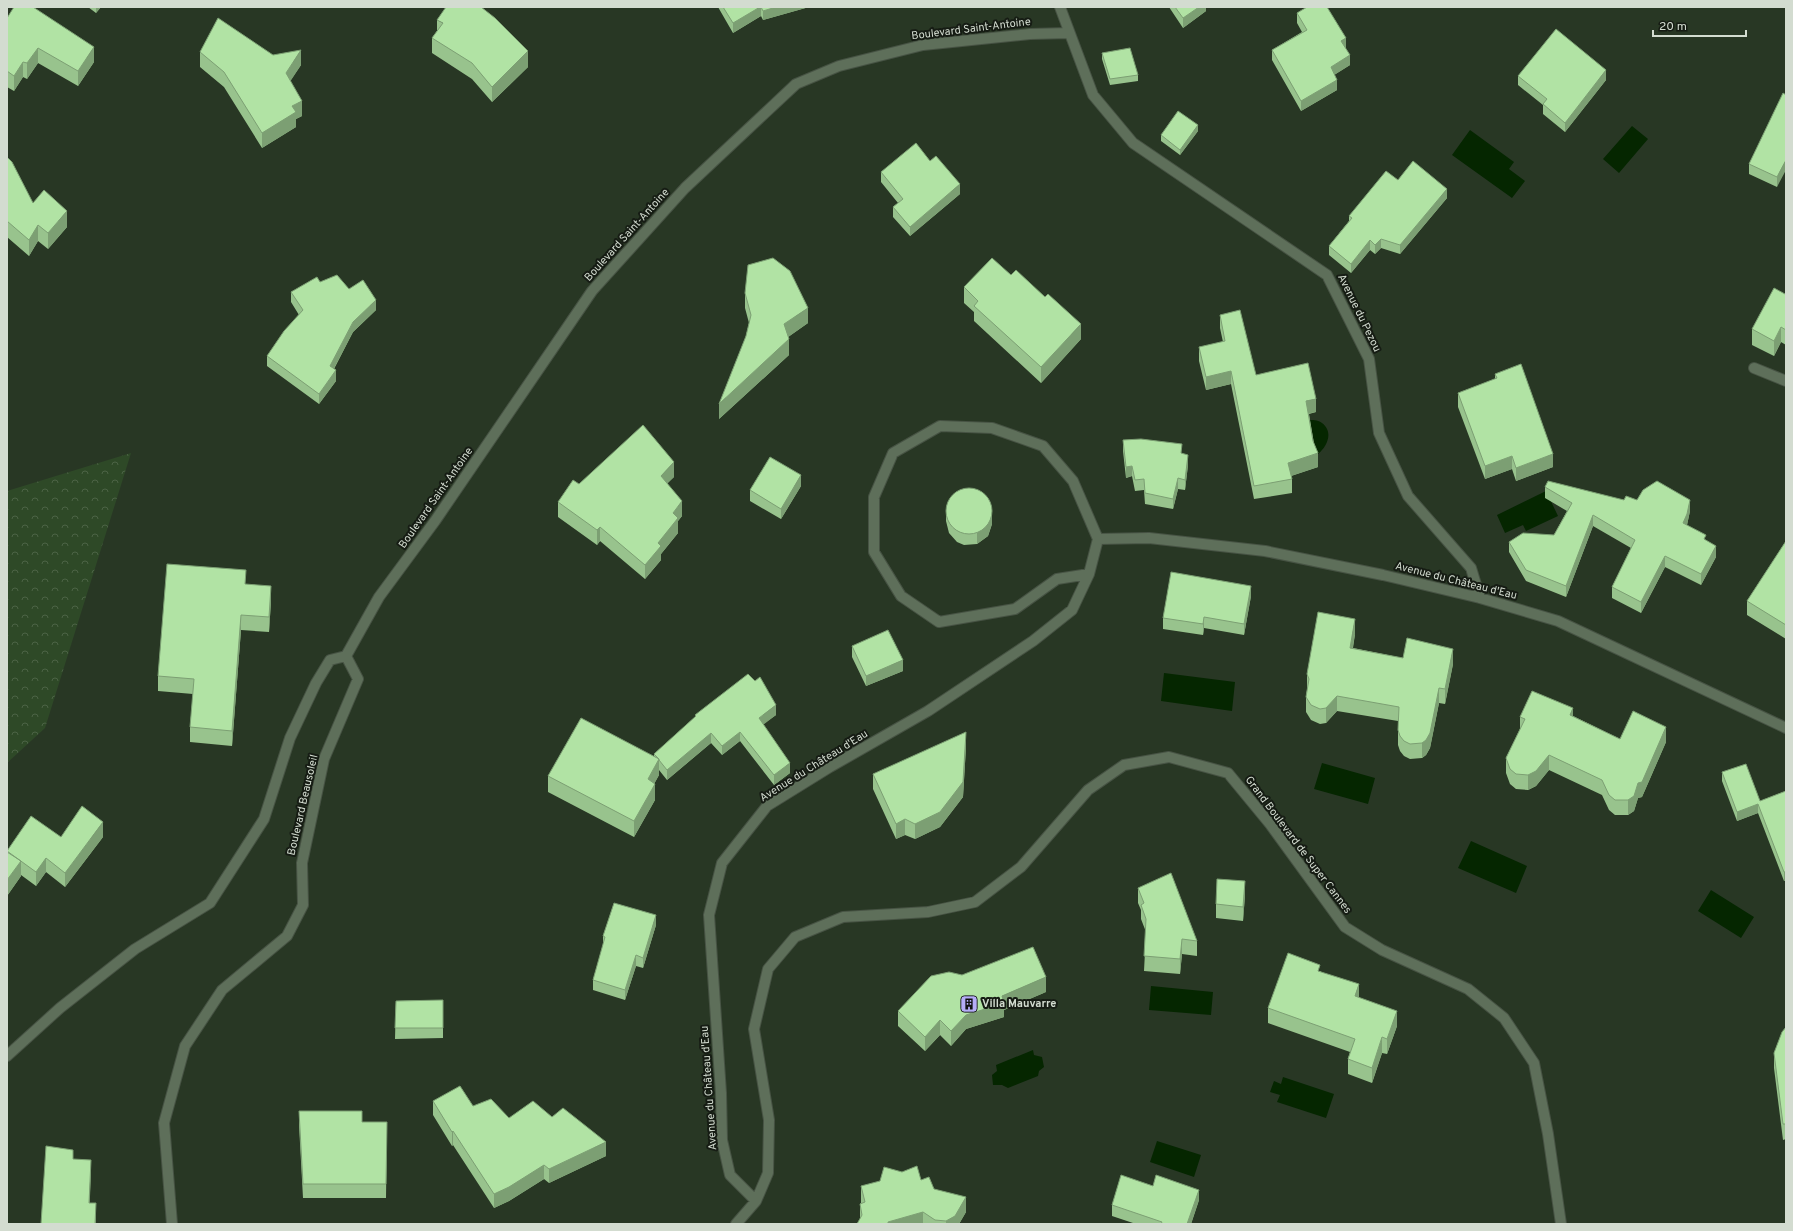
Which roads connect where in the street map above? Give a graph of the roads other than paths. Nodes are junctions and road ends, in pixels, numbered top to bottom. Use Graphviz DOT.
graph roads {
  1 [pos="1060,7"];
  2 [pos="1069,33"];
  3 [pos="1754,368"];
  4 [pos="1786,382"];
  5 [pos="1098,539"];
  6 [pos="1089,574"];
  7 [pos="1480,598"];
  8 [pos="346,656"];
  9 [pos="1786,728"];
  10 [pos="7,1056"];
  11 [pos="756,1201"];
  12 [pos="172,1224"];
  13 [pos="736,1224"];
  14 [pos="1561,1224"];
  1 -- 2 [label="street, Avenue du Pezou"];
  2 -- 7 [label="street, Avenue du Pezou"];
  2 -- 8 [label="street, Boulevard Saint-Antoine"];
  3 -- 4 [label="street"];
  5 -- 6 [label="street, Avenue du Château d'Eau"];
  5 -- 6 [label="street"];
  5 -- 7 [label="street, Avenue du Château d'Eau"];
  6 -- 11 [label="street, Avenue du Château d'Eau"];
  7 -- 9 [label="street, Avenue du Château d'Eau"];
  8 -- 10 [label="street"];
  8 -- 12 [label="street, Boulevard Beausoleil"];
  11 -- 13 [label="street, Grand Boulevard de Super Cannes"];
  11 -- 14 [label="street, Grand Boulevard de Super Cannes"];
}
